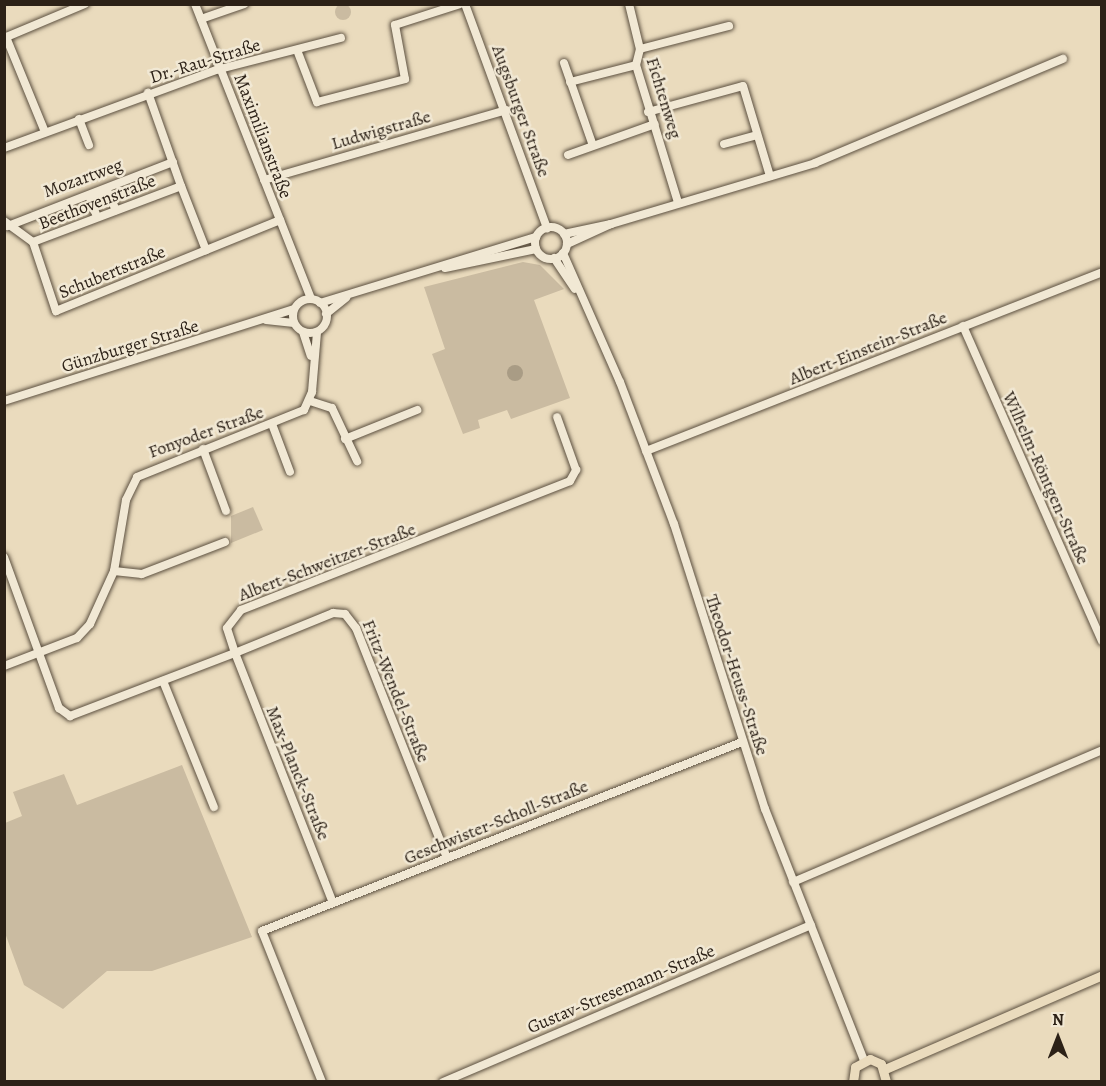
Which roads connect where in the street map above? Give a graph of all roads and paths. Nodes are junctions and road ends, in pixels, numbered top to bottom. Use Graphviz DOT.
graph roads {
  1 [pos="85,4"];
  2 [pos="195,4"];
  3 [pos="244,4"];
  4 [pos="460,4"];
  5 [pos="465,4"];
  6 [pos="629,4"];
  7 [pos="201,20"];
  8 [pos="729,26"];
  9 [pos="5,37"];
  10 [pos="341,38"];
  11 [pos="640,49"];
  12 [pos="297,50"];
  13 [pos="1063,59"];
  14 [pos="564,63"];
  15 [pos="636,65"];
  16 [pos="220,69"];
  17 [pos="570,82"];
  18 [pos="148,93"];
  19 [pos="506,110"];
  20 [pos="648,112"];
  21 [pos="79,119"];
  22 [pos="655,124"];
  23 [pos="45,132"];
  24 [pos="757,135"];
  25 [pos="592,143"];
  26 [pos="724,144"];
  27 [pos="89,145"];
  28 [pos="4,148"];
  29 [pos="568,155"];
  30 [pos="173,162"];
  31 [pos="770,176"];
  32 [pos="264,180"];
  33 [pos="181,186"];
  34 [pos="678,202"];
  35 [pos="116,210"];
  36 [pos="97,217"];
  37 [pos="279,220"];
  38 [pos="6,224"];
  39 [pos="611,224"];
  40 [pos="548,228"];
  41 [pos="564,234"];
  42 [pos="536,237"];
  43 [pos="33,242"];
  44 [pos="567,244"];
  45 [pos="536,249"];
  46 [pos="206,250"];
  47 [pos="563,253"];
  48 [pos="554,258"];
  49 [pos="444,268"];
  50 [pos="1101,272"];
  51 [pos="301,280"];
  52 [pos="346,298"];
  53 [pos="311,299"];
  54 [pos="584,299"];
  55 [pos="302,301"];
  56 [pos="320,303"];
  57 [pos="294,309"];
  58 [pos="327,314"];
  59 [pos="265,320"];
  60 [pos="294,323"];
  61 [pos="963,326"];
  62 [pos="303,332"];
  63 [pos="317,332"];
  64 [pos="311,357"];
  65 [pos="4,401"];
  66 [pos="310,401"];
  67 [pos="417,410"];
  68 [pos="557,417"];
  69 [pos="272,424"];
  70 [pos="345,439"];
  71 [pos="203,449"];
  72 [pos="646,451"];
  73 [pos="357,461"];
  74 [pos="290,472"];
  75 [pos="226,511"];
  76 [pos="225,542"];
  77 [pos="4,557"];
  78 [pos="114,571"];
  79 [pos="14,584"];
  80 [pos="4,588"];
  81 [pos="1101,641"];
  82 [pos="38,653"];
  83 [pos="235,653"];
  84 [pos="4,666"];
  85 [pos="163,681"];
  86 [pos="742,742"];
  87 [pos="1101,750"];
  88 [pos="214,807"];
  89 [pos="447,858"];
  90 [pos="793,882"];
  91 [pos="333,903"];
  92 [pos="811,925"];
  93 [pos="1101,975"];
  94 [pos="864,1060"];
  95 [pos="885,1069"];
  96 [pos="322,1082"];
  97 [pos="443,1082"];
  98 [pos="853,1082"];
  99 [pos="885,1082"];
  1 -- 9 [label="street"];
  2 -- 7 [label="street, Maximilianstraße"];
  3 -- 7 [label="street"];
  4 -- 12 [label="street"];
  5 -- 19 [label="street, Augsburger Straße"];
  6 -- 11 [label="street, Fichtenweg"];
  7 -- 16 [label="street, Maximilianstraße"];
  8 -- 11 [label="street"];
  9 -- 23 [label="street"];
  10 -- 12 [label="street, Dr.-Rau-Straße"];
  11 -- 15 [label="street, Fichtenweg"];
  12 -- 16 [label="street, Dr.-Rau-Straße"];
  13 -- 31 [label="street"];
  14 -- 17 [label="street"];
  15 -- 17 [label="street"];
  15 -- 20 [label="street, Fichtenweg"];
  16 -- 18 [label="street, Dr.-Rau-Straße"];
  16 -- 32 [label="street, Maximilianstraße"];
  17 -- 25 [label="street"];
  18 -- 21 [label="street, Dr.-Rau-Straße"];
  18 -- 30 [label="street, Beethovenstraße"];
  19 -- 32 [label="street, Ludwigstraße"];
  19 -- 40 [label="street, Augsburger Straße"];
  20 -- 22 [label="street, Fichtenweg"];
  20 -- 24 [label="street"];
  21 -- 23 [label="street, Dr.-Rau-Straße"];
  21 -- 27 [label="street"];
  22 -- 25 [label="street"];
  22 -- 34 [label="street, Fichtenweg"];
  23 -- 28 [label="street, Dr.-Rau-Straße"];
  24 -- 26 [label="street"];
  24 -- 31 [label="street"];
  25 -- 29 [label="street"];
  30 -- 33 [label="street, Beethovenstraße"];
  30 -- 38 [label="street, Mozartweg"];
  31 -- 34 [label="street"];
  32 -- 37 [label="street, Maximilianstraße"];
  33 -- 35 [label="street, Beethovenstraße"];
  33 -- 46 [label="street"];
  34 -- 39 [label="street"];
  35 -- 36 [label="street, Beethovenstraße"];
  35 -- 36 [label="street"];
  36 -- 43 [label="street, Beethovenstraße"];
  37 -- 46 [label="street, Schubertstraße"];
  37 -- 51 [label="street, Maximilianstraße"];
  38 -- 43 [label="street"];
  39 -- 41 [label="street"];
  39 -- 44 [label="street"];
  40 -- 41 [label="street"];
  40 -- 42 [label="street"];
  41 -- 44 [label="street"];
  42 -- 45 [label="street"];
  42 -- 49 [label="street"];
  43 -- 46 [label="street, Schubertstraße"];
  44 -- 47 [label="street"];
  45 -- 48 [label="street"];
  45 -- 49 [label="street"];
  47 -- 48 [label="street"];
  47 -- 54 [label="street, Theodor-Heuss-Straße"];
  48 -- 54 [label="street, Theodor-Heuss-Straße"];
  49 -- 52 [label="street"];
  50 -- 61 [label="street, Albert-Einstein-Straße"];
  51 -- 53 [label="street, Maximilianstraße"];
  51 -- 55 [label="street, Maximilianstraße"];
  52 -- 56 [label="street"];
  52 -- 58 [label="street"];
  53 -- 55 [label="street"];
  53 -- 56 [label="street"];
  54 -- 72 [label="street, Theodor-Heuss-Straße"];
  55 -- 57 [label="street"];
  56 -- 58 [label="street"];
  57 -- 59 [label="street, Günzburger Straße"];
  57 -- 60 [label="street"];
  58 -- 63 [label="street"];
  59 -- 60 [label="street, Günzburger Straße"];
  59 -- 65 [label="street, Günzburger Straße"];
  60 -- 62 [label="street"];
  61 -- 72 [label="street, Albert-Einstein-Straße"];
  61 -- 81 [label="street, Wilhelm-Röntgen-Straße"];
  62 -- 63 [label="street"];
  62 -- 64 [label="street"];
  63 -- 64 [label="street"];
  64 -- 66 [label="street"];
  66 -- 69 [label="street, Fonyoder Straße"];
  66 -- 70 [label="street"];
  67 -- 70 [label="street"];
  68 -- 83 [label="street, Albert-Schweitzer-Straße"];
  69 -- 71 [label="street, Fonyoder Straße"];
  69 -- 74 [label="street"];
  70 -- 73 [label="street"];
  71 -- 75 [label="street"];
  71 -- 78 [label="street, Fonyoder Straße"];
  72 -- 86 [label="street, Theodor-Heuss-Straße"];
  76 -- 78 [label="street"];
  77 -- 79 [label="street"];
  78 -- 82 [label="street, Fonyoder Straße"];
  79 -- 80 [label="street"];
  79 -- 82 [label="street"];
  82 -- 84 [label="street, Fonyoder Straße"];
  82 -- 85 [label="street"];
  83 -- 85 [label="street"];
  83 -- 89 [label="street, Fritz-Wendel-Straße"];
  83 -- 91 [label="street, Max-Planck-Straße"];
  85 -- 88 [label="street"];
  86 -- 89 [label="street, Geschwister-Scholl-Straße"];
  86 -- 90 [label="street, Theodor-Heuss-Straße"];
  87 -- 90 [label="street"];
  89 -- 91 [label="street, Geschwister-Scholl-Straße"];
  90 -- 92 [label="street, Theodor-Heuss-Straße"];
  91 -- 96 [label="street, Geschwister-Scholl-Straße"];
  92 -- 94 [label="street, Theodor-Heuss-Straße"];
  92 -- 97 [label="street, Gustav-Stresemann-Straße"];
  93 -- 95 [label="main road"];
  94 -- 95 [label="main road"];
  94 -- 98 [label="main road"];
  95 -- 99 [label="main road"];
}
